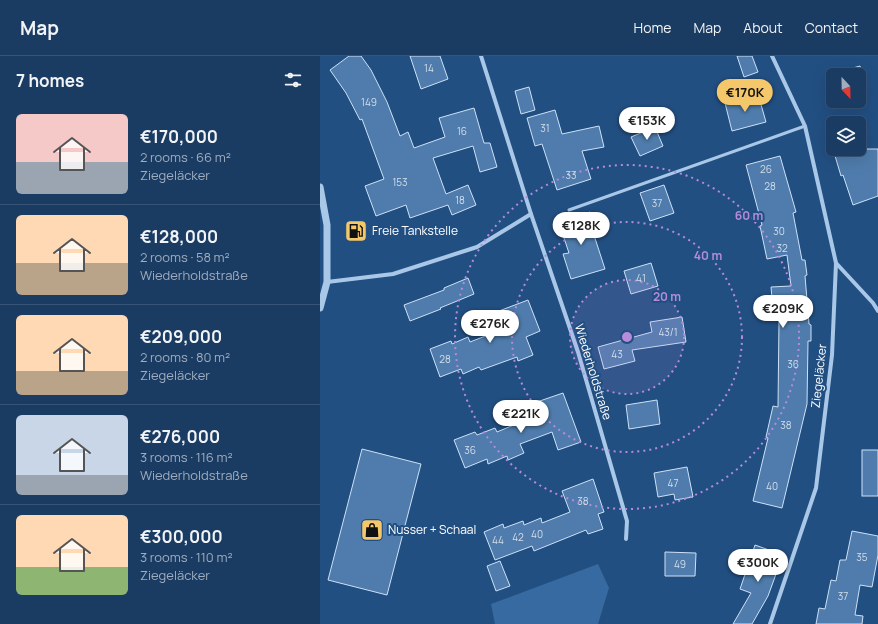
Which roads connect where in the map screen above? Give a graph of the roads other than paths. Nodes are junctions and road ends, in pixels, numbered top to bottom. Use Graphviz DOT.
graph roads {
  1 [pos="481,56"];
  2 [pos="772,56"];
  3 [pos="805,126"];
  4 [pos="320,187"];
  5 [pos="569,210"];
  6 [pos="531,214"];
  7 [pos="836,263"];
  8 [pos="327,282"];
  9 [pos="320,308"];
  10 [pos="878,311"];
  11 [pos="626,539"];
  12 [pos="770,624"];
  1 -- 6 [label="street, Wiederholdstraße"];
  2 -- 3 [label="street, Ziegeläcker"];
  3 -- 5 [label="lane"];
  3 -- 7 [label="street, Ziegeläcker"];
  4 -- 8 [label="street"];
  6 -- 8 [label="street"];
  6 -- 11 [label="street, Wiederholdstraße"];
  7 -- 10 [label="street"];
  7 -- 12 [label="street, Ziegeläcker"];
  8 -- 9 [label="street"];
}
